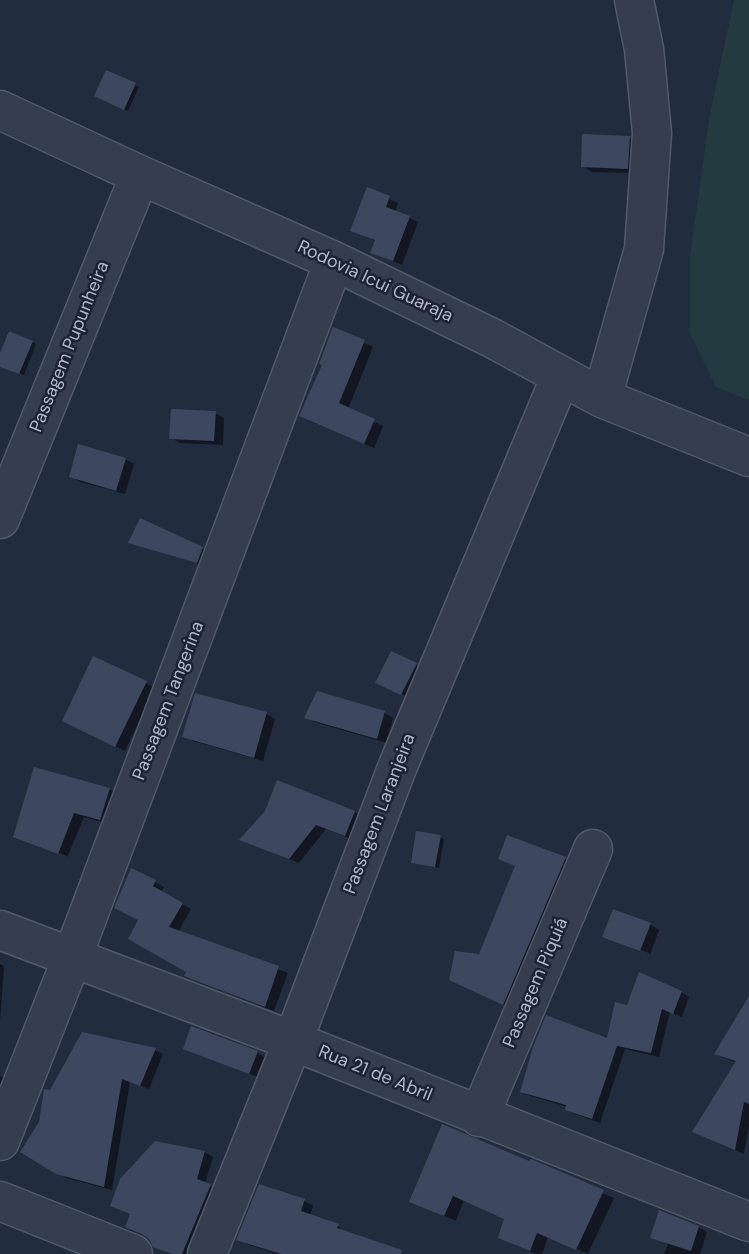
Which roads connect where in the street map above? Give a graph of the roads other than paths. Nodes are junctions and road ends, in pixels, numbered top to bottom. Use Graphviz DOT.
graph roads {
  1 [pos="634,0"];
  2 [pos="0,110"];
  3 [pos="140,175"];
  4 [pos="334,261"];
  5 [pos="561,376"];
  6 [pos="602,398"];
  7 [pos="749,457"];
  8 [pos="0,519"];
  9 [pos="593,849"];
  10 [pos="0,930"];
  11 [pos="72,958"];
  12 [pos="293,1041"];
  13 [pos="480,1117"];
  14 [pos="0,1140"];
  15 [pos="0,1201"];
  16 [pos="749,1222"];
  17 [pos="133,1254"];
  18 [pos="207,1254"];
  1 -- 6 [label="street"];
  2 -- 3 [label="street, Rodovia Icui Guaraja"];
  3 -- 4 [label="street, Rodovia Icui Guaraja"];
  3 -- 8 [label="street, Passagem Pupunheira"];
  4 -- 5 [label="street, Rodovia Icui Guaraja"];
  4 -- 11 [label="street, Passagem Tangerina"];
  5 -- 6 [label="street, Rodovia Icui Guaraja"];
  5 -- 12 [label="street, Passagem Laranjeira"];
  6 -- 7 [label="street, Rodovia Icui Guaraja"];
  9 -- 13 [label="street, Passagem Piquiá"];
  10 -- 11 [label="street, Rua 21 de Abril"];
  11 -- 12 [label="street, Rua 21 de Abril"];
  11 -- 14 [label="street, Passagem Tangerina"];
  12 -- 13 [label="street, Rua 21 de Abril"];
  12 -- 18 [label="street, Passagem Laranjeira"];
  13 -- 16 [label="street, Rua 21 de Abril"];
  15 -- 17 [label="street"];
}
